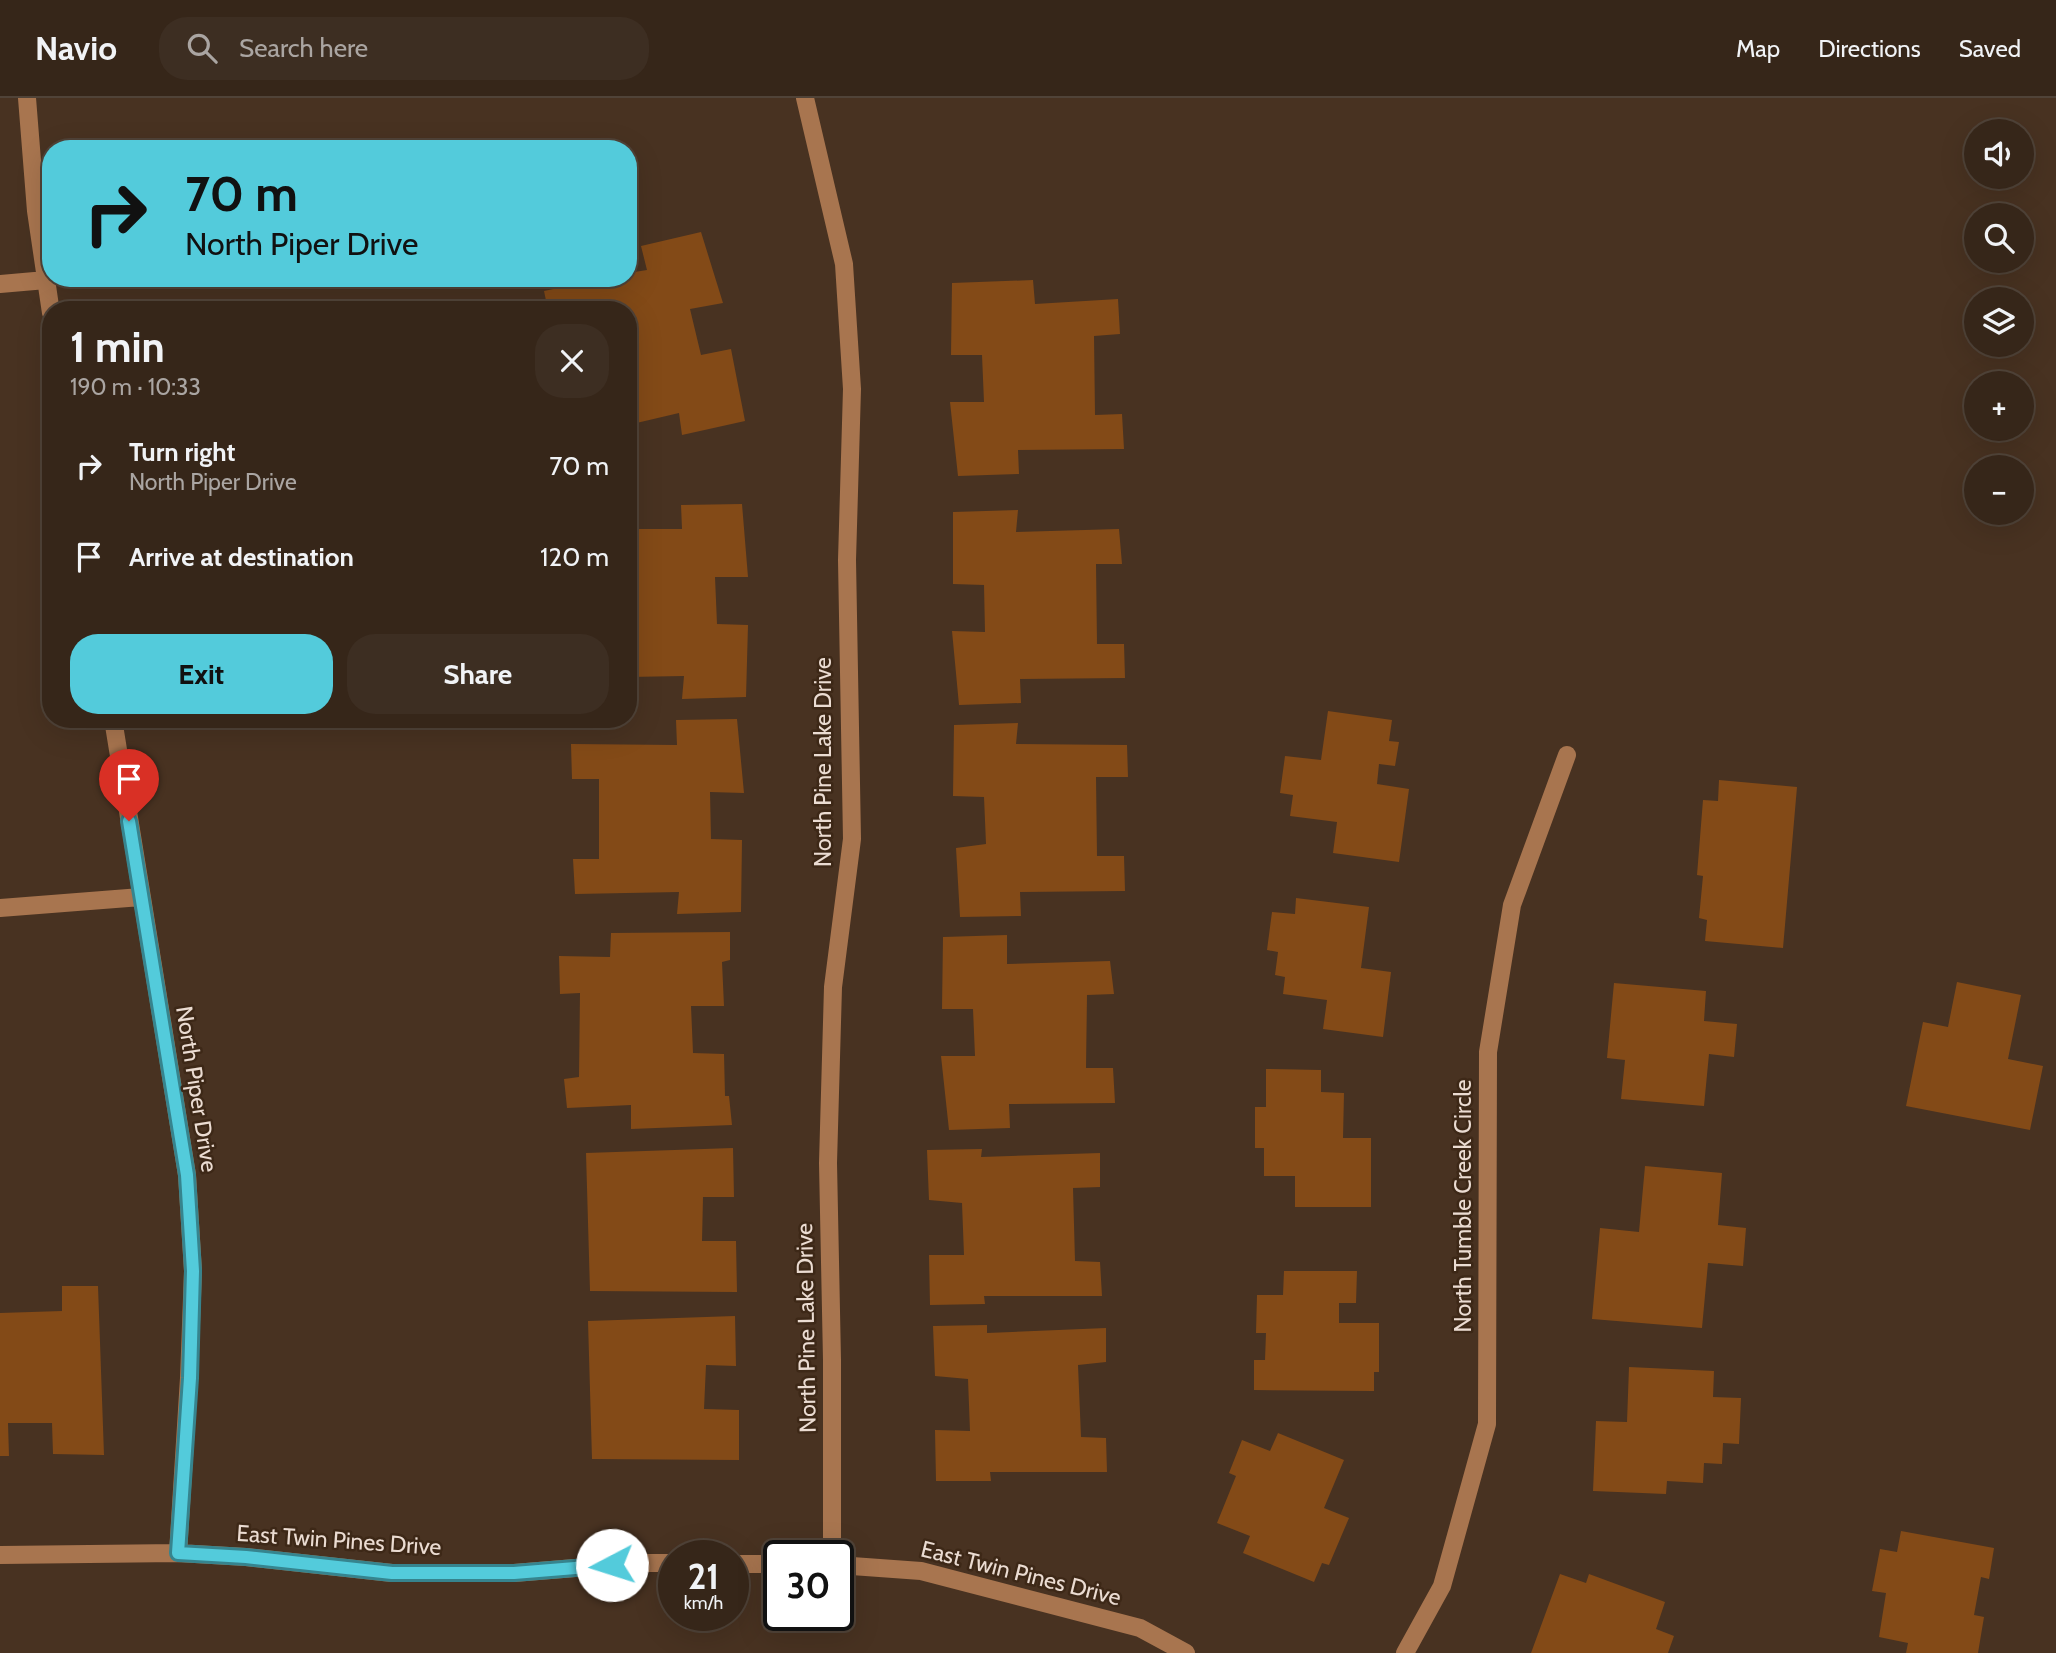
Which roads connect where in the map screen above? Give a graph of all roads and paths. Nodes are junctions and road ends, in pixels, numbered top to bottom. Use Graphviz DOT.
graph roads {
  1 [pos="27,98"];
  2 [pos="805,98"];
  3 [pos="42,252"];
  4 [pos="42,280"];
  5 [pos="0,284"];
  6 [pos="114,728"];
  7 [pos="1567,755"];
  8 [pos="141,897"];
  9 [pos="0,908"];
  10 [pos="832,1540"];
  11 [pos="178,1553"];
  12 [pos="0,1555"];
  13 [pos="658,1563"];
  14 [pos="854,1566"];
  15 [pos="1186,1653"];
  16 [pos="1405,1653"];
  1 -- 3 [label="street"];
  2 -- 10 [label="street, North Pine Lake Drive"];
  4 -- 5 [label="street"];
  6 -- 8 [label="street, North Piper Drive"];
  7 -- 16 [label="street, North Tumble Creek Circle"];
  8 -- 9 [label="street"];
  8 -- 11 [label="street, North Piper Drive"];
  11 -- 12 [label="street, East Twin Pines Drive"];
  11 -- 13 [label="street, East Twin Pines Drive"];
  14 -- 15 [label="street, East Twin Pines Drive"];
}
